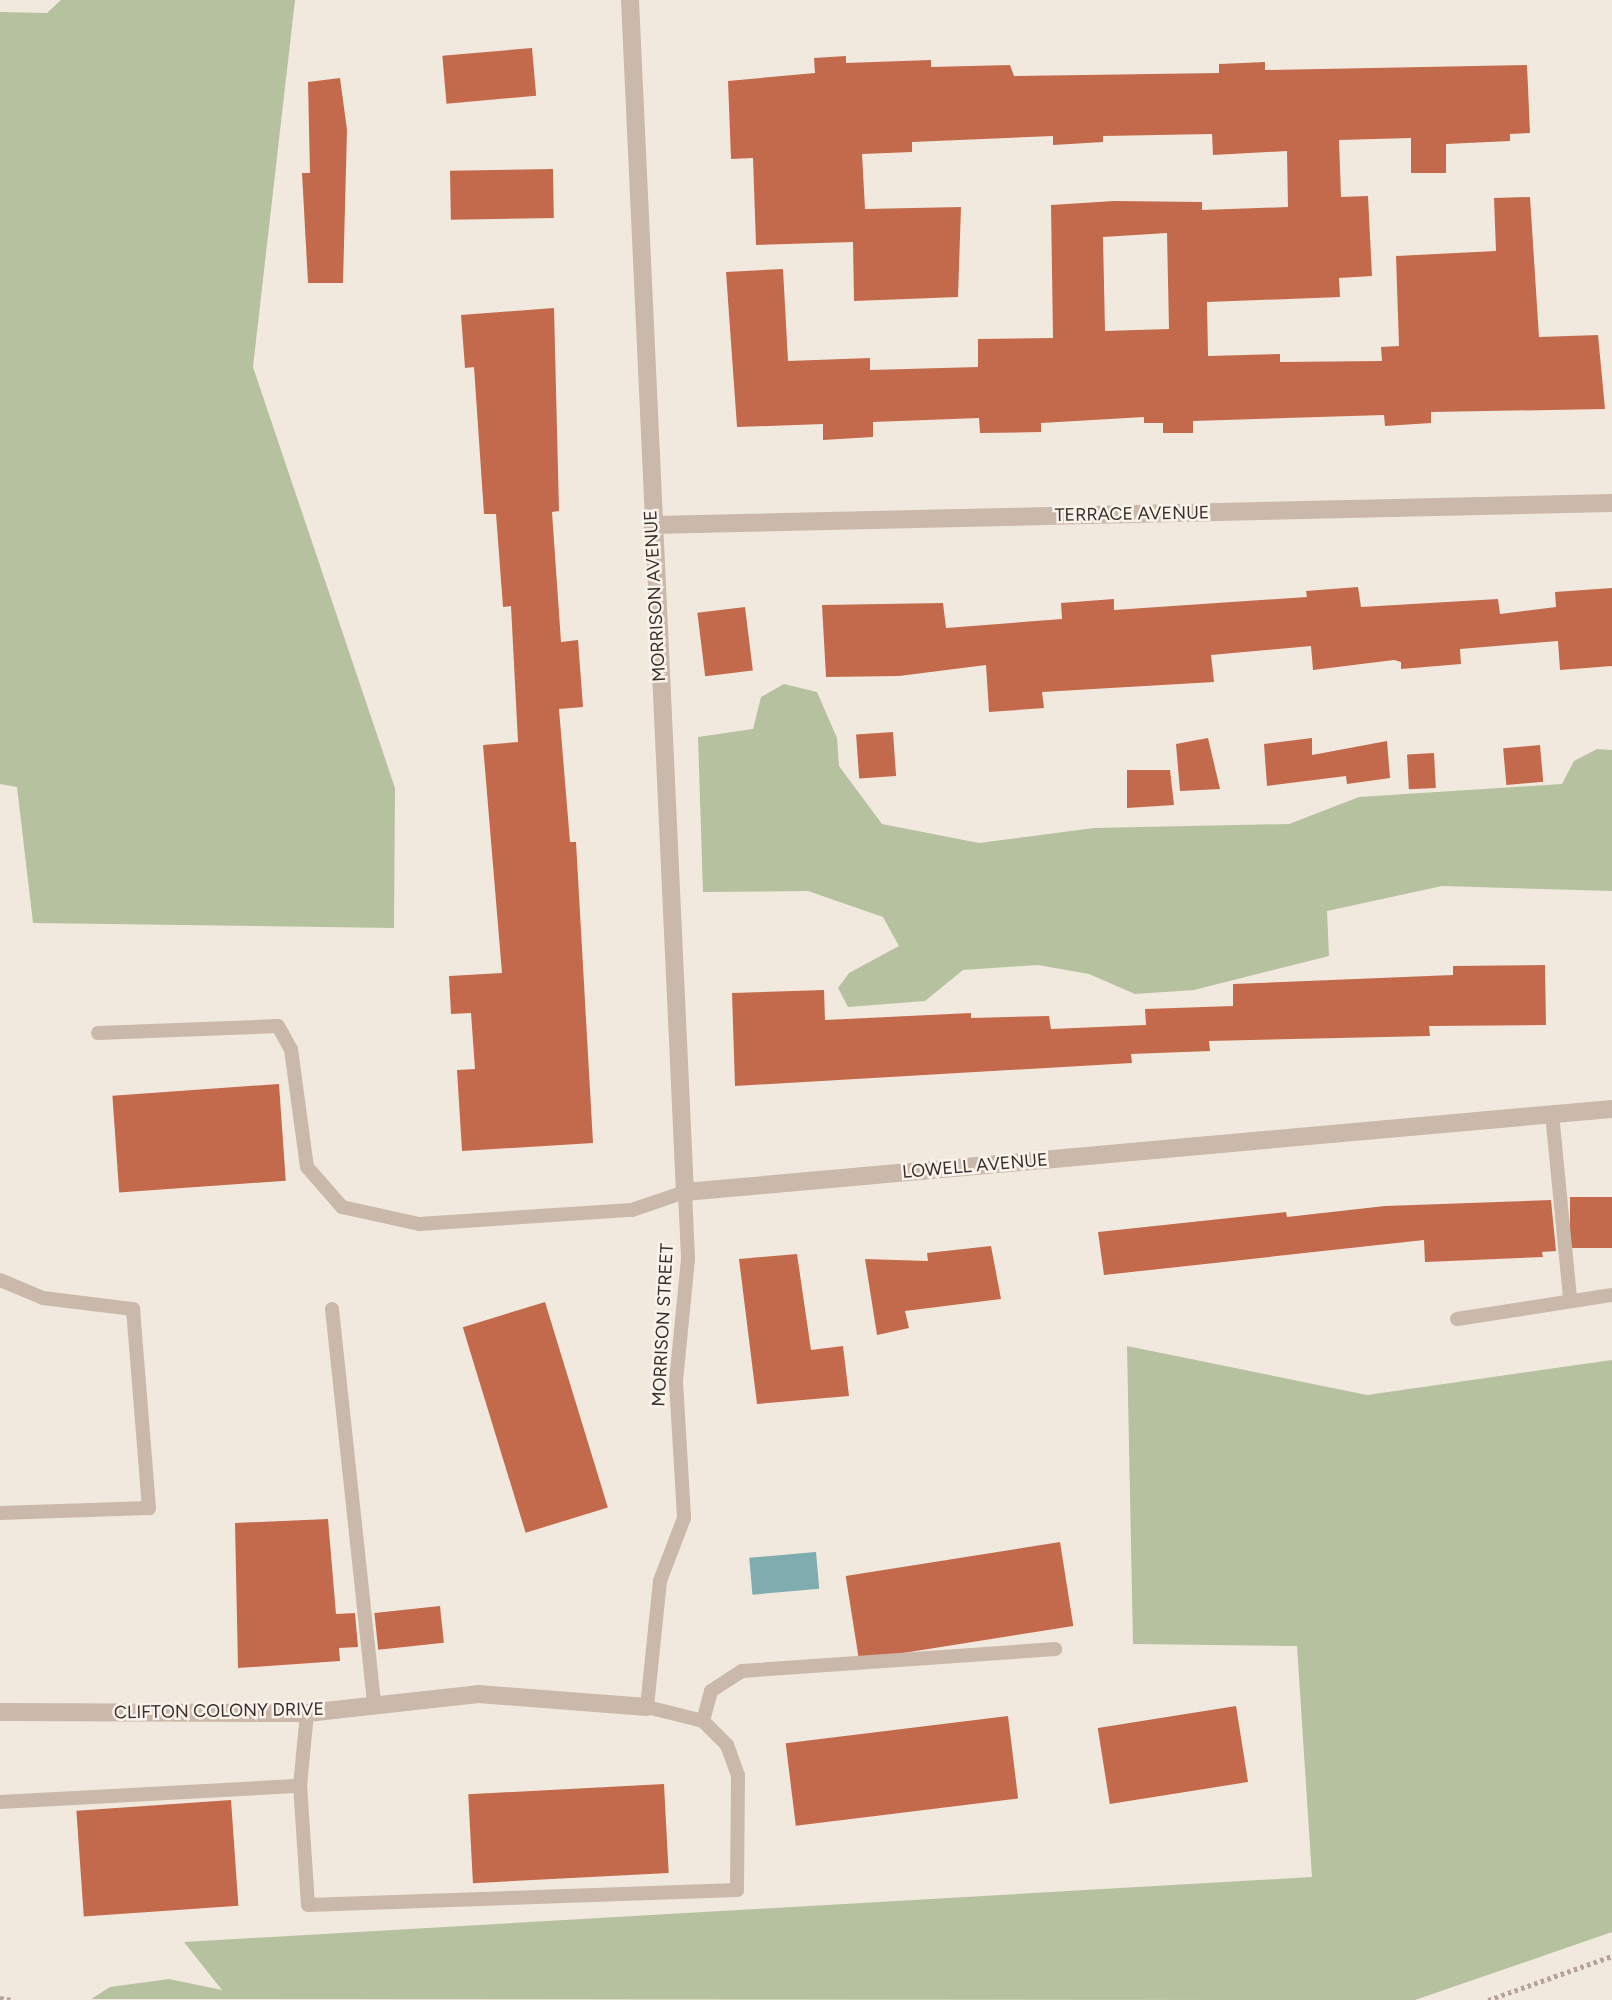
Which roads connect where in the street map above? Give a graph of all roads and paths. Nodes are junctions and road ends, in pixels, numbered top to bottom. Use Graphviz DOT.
graph roads {
  1 [pos="630,0"];
  2 [pos="1612,503"];
  3 [pos="652,525"];
  4 [pos="97,1033"];
  5 [pos="1612,1109"];
  6 [pos="1552,1114"];
  7 [pos="685,1192"];
  8 [pos="0,1280"];
  9 [pos="1612,1295"];
  10 [pos="1570,1298"];
  11 [pos="332,1308"];
  12 [pos="1457,1319"];
  13 [pos="0,1513"];
  14 [pos="1055,1649"];
  15 [pos="374,1704"];
  16 [pos="647,1707"];
  17 [pos="0,1712"];
  18 [pos="307,1713"];
  19 [pos="703,1721"];
  20 [pos="300,1786"];
  21 [pos="0,1802"];
  22 [pos="1612,1956"];
  23 [pos="0,1998"];
  24 [pos="12,2000"];
  25 [pos="1488,2000"];
  1 -- 3 [label="street, MORRISON AVENUE"];
  2 -- 3 [label="street, TERRACE AVENUE"];
  3 -- 7 [label="street, MORRISON AVENUE"];
  4 -- 7 [label="lane, LOWELL AVENUE"];
  5 -- 6 [label="street, LOWELL AVENUE"];
  6 -- 7 [label="street, LOWELL AVENUE"];
  6 -- 10 [label="lane"];
  7 -- 16 [label="lane, MORRISON STREET"];
  8 -- 13 [label="lane"];
  9 -- 10 [label="lane"];
  10 -- 12 [label="lane"];
  11 -- 15 [label="lane"];
  14 -- 19 [label="lane"];
  15 -- 16 [label="street, CLIFTON COLONY DRIVE"];
  15 -- 18 [label="street, CLIFTON COLONY DRIVE"];
  16 -- 19 [label="lane"];
  17 -- 18 [label="street, CLIFTON COLONY DRIVE"];
  18 -- 20 [label="lane"];
  19 -- 20 [label="lane"];
  20 -- 21 [label="lane"];
  22 -- 25 [label="path"];
  23 -- 24 [label="path"];
}
